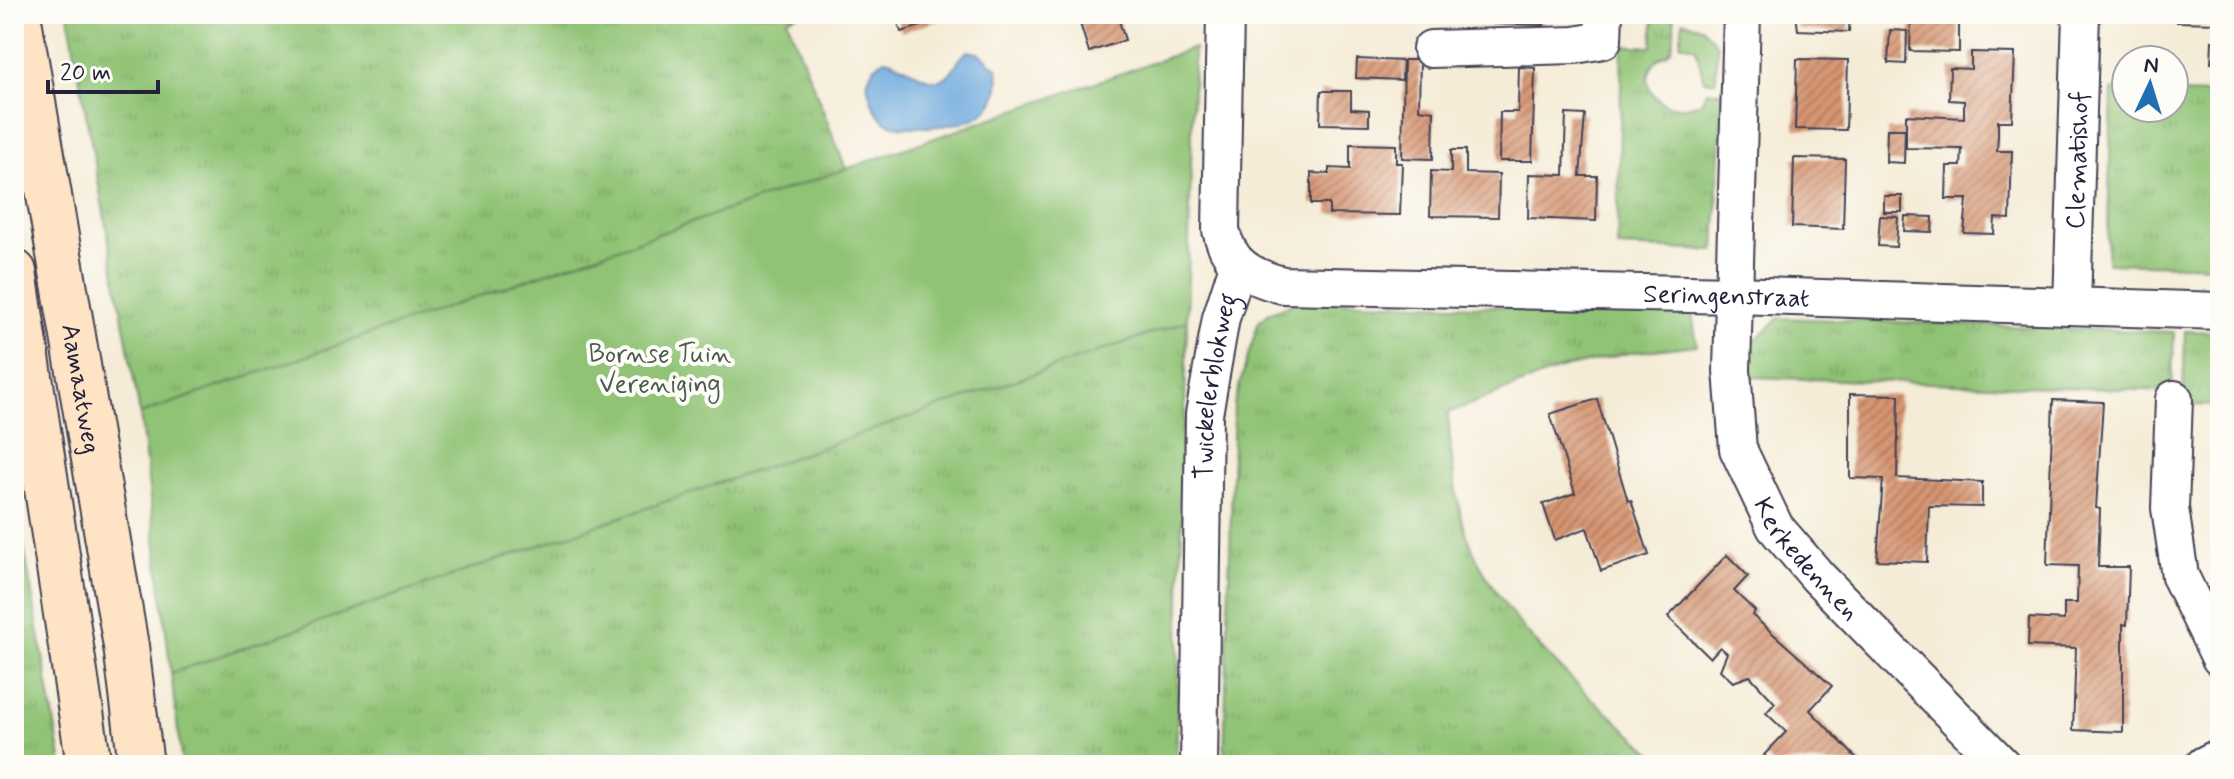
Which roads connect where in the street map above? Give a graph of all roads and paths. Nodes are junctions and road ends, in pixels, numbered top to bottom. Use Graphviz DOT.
graph roads {
  1 [pos="18,14"];
  2 [pos="1225,14"];
  3 [pos="1604,14"];
  4 [pos="1742,14"];
  5 [pos="2081,14"];
  6 [pos="1431,49"];
  7 [pos="1238,265"];
  8 [pos="14,272"];
  9 [pos="1734,295"];
  10 [pos="2072,306"];
  11 [pos="2220,311"];
  12 [pos="2174,399"];
  13 [pos="2220,658"];
  14 [pos="2220,757"];
  15 [pos="89,765"];
  16 [pos="141,765"];
  17 [pos="1199,765"];
  18 [pos="2002,765"];
  19 [pos="2204,765"];
  1 -- 16 [label="main road, Aamaatweg"];
  2 -- 7 [label="street, Twickelerblokweg"];
  3 -- 6 [label="street"];
  4 -- 9 [label="street"];
  5 -- 10 [label="street, Clematishof"];
  7 -- 9 [label="street, Seringenstraat"];
  7 -- 17 [label="street, Twickelerblokweg"];
  8 -- 15 [label="main road, Aamaatweg"];
  9 -- 10 [label="street, Seringenstraat"];
  9 -- 18 [label="street, Kerkedennen"];
  10 -- 11 [label="street, Seringenstraat"];
  12 -- 13 [label="street"];
  14 -- 19 [label="street"];
}
